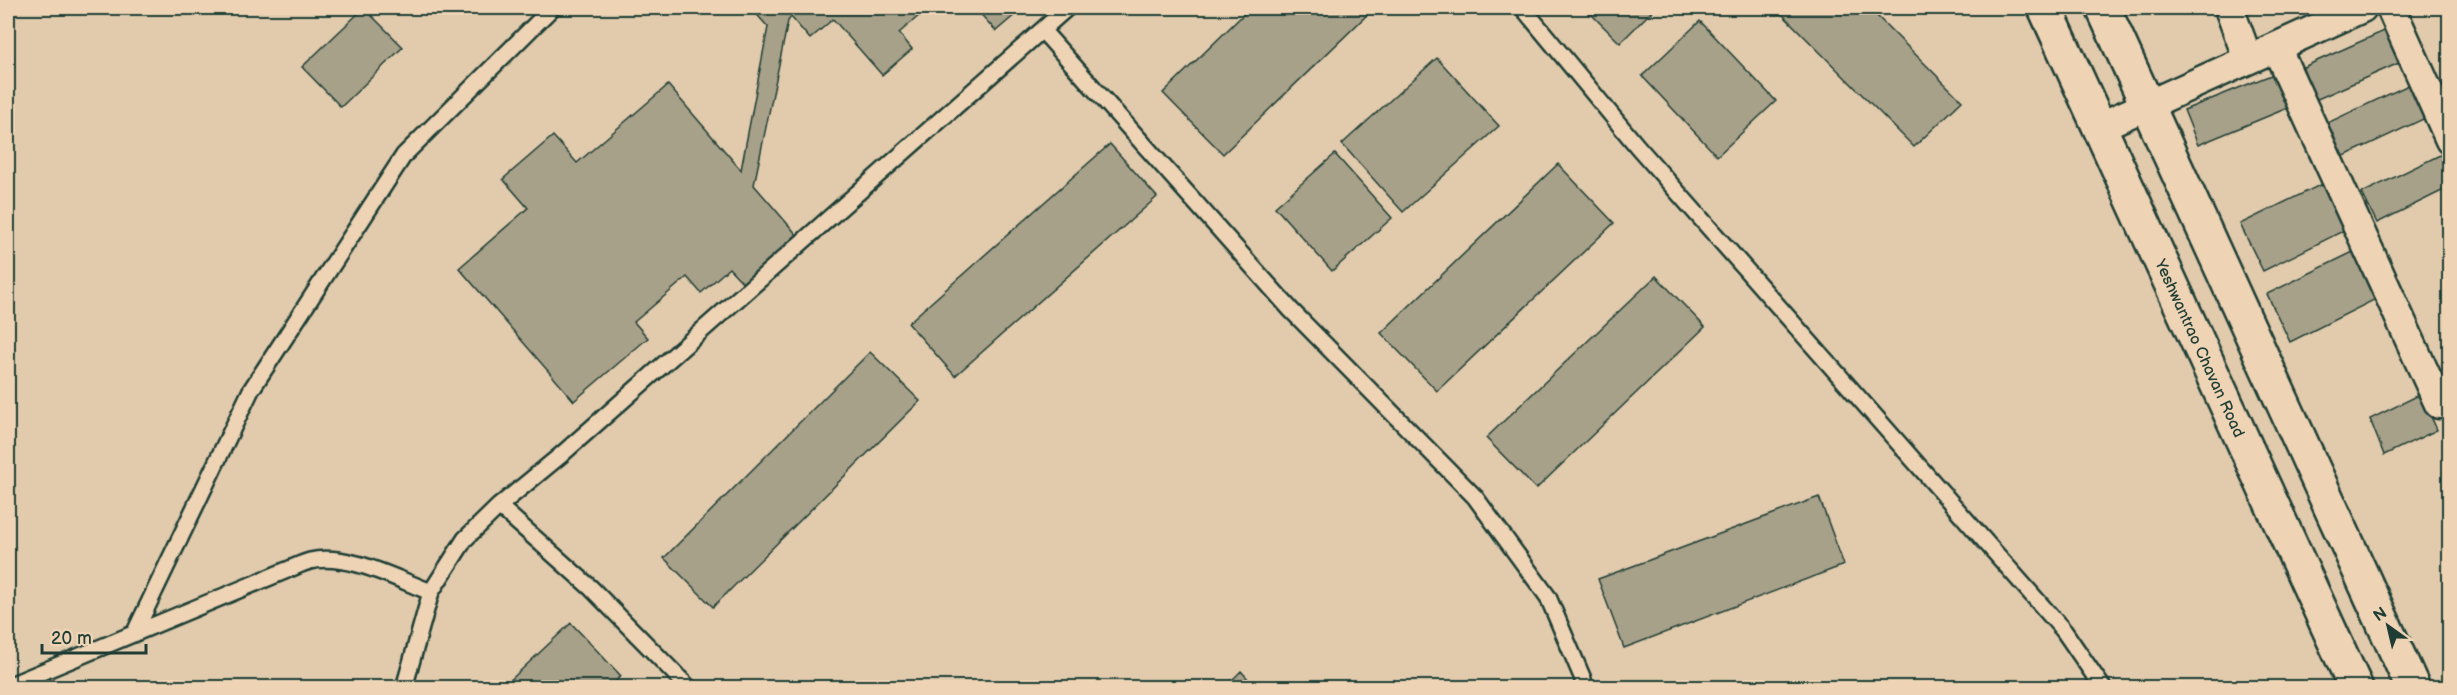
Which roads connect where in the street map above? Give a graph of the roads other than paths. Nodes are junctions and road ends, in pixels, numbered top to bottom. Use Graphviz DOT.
graph roads {
  1 [pos="552,8"];
  2 [pos="1067,8"];
  3 [pos="1523,8"];
  4 [pos="2045,8"];
  5 [pos="2103,8"];
  6 [pos="2229,8"];
  7 [pos="2362,8"];
  8 [pos="2391,8"];
  9 [pos="1042,30"];
  10 [pos="2276,47"];
  11 [pos="2248,59"];
  12 [pos="2147,105"];
  13 [pos="2099,127"];
  14 [pos="2450,140"];
  15 [pos="2439,404"];
  16 [pos="499,506"];
  17 [pos="431,592"];
  18 [pos="134,634"];
  19 [pos="8,686"];
  20 [pos="404,687"];
  21 [pos="689,687"];
  22 [pos="1583,687"];
  23 [pos="2103,687"];
  24 [pos="2356,687"];
  25 [pos="2413,687"];
  1 -- 18 [label="lane"];
  2 -- 9 [label="lane"];
  3 -- 23 [label="lane"];
  4 -- 13 [label="street, Yeshwantrao Chavan Road"];
  5 -- 12 [label="street"];
  6 -- 11 [label="street"];
  7 -- 10 [label="street"];
  8 -- 14 [label="street"];
  9 -- 16 [label="lane"];
  9 -- 22 [label="lane"];
  10 -- 11 [label="street"];
  10 -- 15 [label="street"];
  11 -- 12 [label="street"];
  12 -- 13 [label="street"];
  12 -- 25 [label="street"];
  13 -- 24 [label="street, Yeshwantrao Chavan Road"];
  16 -- 17 [label="lane"];
  16 -- 21 [label="lane"];
  17 -- 18 [label="lane"];
  17 -- 20 [label="lane"];
  18 -- 19 [label="lane"];
}
